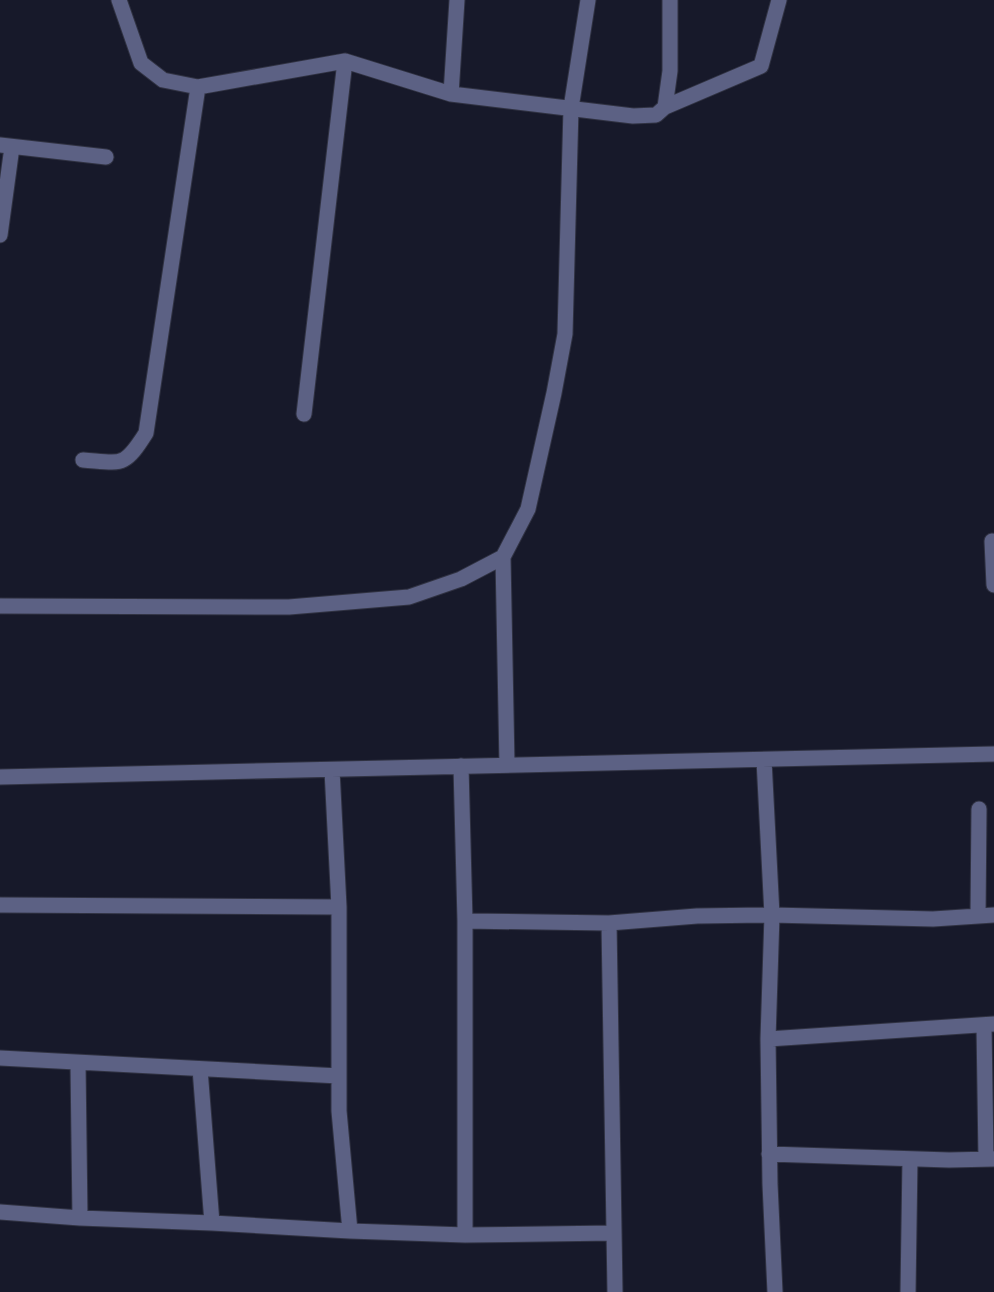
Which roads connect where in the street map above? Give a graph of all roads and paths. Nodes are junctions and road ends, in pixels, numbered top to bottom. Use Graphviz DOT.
graph roads {
  1 [pos="119,0"];
  2 [pos="458,0"];
  3 [pos="588,0"];
  4 [pos="670,0"];
  5 [pos="779,0"];
  6 [pos="345,60"];
  7 [pos="198,87"];
  8 [pos="451,94"];
  9 [pos="665,107"];
  10 [pos="571,108"];
  11 [pos="6,146"];
  12 [pos="106,157"];
  13 [pos="0,235"];
  14 [pos="304,414"];
  15 [pos="83,460"];
  16 [pos="992,541"];
  17 [pos="502,557"];
  18 [pos="994,585"];
  19 [pos="0,606"];
  20 [pos="994,754"];
  21 [pos="764,759"];
  22 [pos="507,765"];
  23 [pos="461,766"];
  24 [pos="332,770"];
  25 [pos="0,777"];
  26 [pos="979,809"];
  27 [pos="0,905"];
  28 [pos="339,907"];
  29 [pos="772,915"];
  30 [pos="994,915"];
  31 [pos="978,916"];
  32 [pos="465,921"];
  33 [pos="609,923"];
  34 [pos="989,1024"];
  35 [pos="768,1040"];
  36 [pos="0,1058"];
  37 [pos="78,1064"];
  38 [pos="200,1069"];
  39 [pos="339,1076"];
  40 [pos="769,1154"];
  41 [pos="910,1159"];
  42 [pos="990,1159"];
  43 [pos="0,1212"];
  44 [pos="80,1218"];
  45 [pos="212,1223"];
  46 [pos="350,1231"];
  47 [pos="614,1233"];
  48 [pos="465,1235"];
  49 [pos="615,1292"];
  50 [pos="775,1292"];
  51 [pos="908,1292"];
  1 -- 7 [label="street"];
  2 -- 8 [label="street"];
  3 -- 10 [label="street"];
  4 -- 9 [label="street"];
  5 -- 9 [label="street"];
  6 -- 7 [label="street"];
  6 -- 8 [label="street"];
  6 -- 14 [label="street"];
  7 -- 15 [label="street"];
  8 -- 10 [label="street"];
  9 -- 10 [label="street"];
  10 -- 17 [label="street"];
  11 -- 12 [label="street"];
  11 -- 13 [label="street"];
  16 -- 18 [label="street"];
  17 -- 19 [label="street"];
  17 -- 22 [label="street"];
  20 -- 21 [label="street"];
  21 -- 22 [label="street"];
  21 -- 29 [label="street"];
  22 -- 23 [label="street"];
  23 -- 24 [label="street"];
  23 -- 32 [label="street"];
  24 -- 25 [label="street"];
  24 -- 28 [label="street"];
  26 -- 31 [label="street"];
  27 -- 28 [label="street"];
  28 -- 39 [label="street"];
  29 -- 31 [label="street"];
  29 -- 33 [label="street"];
  29 -- 35 [label="street"];
  30 -- 31 [label="street"];
  32 -- 33 [label="street"];
  32 -- 48 [label="street"];
  33 -- 47 [label="street"];
  34 -- 35 [label="street"];
  34 -- 42 [label="street"];
  35 -- 40 [label="street"];
  36 -- 37 [label="street"];
  37 -- 38 [label="street"];
  37 -- 44 [label="street"];
  38 -- 39 [label="street"];
  38 -- 45 [label="street"];
  39 -- 46 [label="street"];
  40 -- 41 [label="street"];
  40 -- 50 [label="street"];
  41 -- 42 [label="street"];
  41 -- 51 [label="street"];
  43 -- 44 [label="street"];
  44 -- 45 [label="street"];
  45 -- 46 [label="street"];
  46 -- 48 [label="street"];
  47 -- 48 [label="street"];
  47 -- 49 [label="street"];
}
